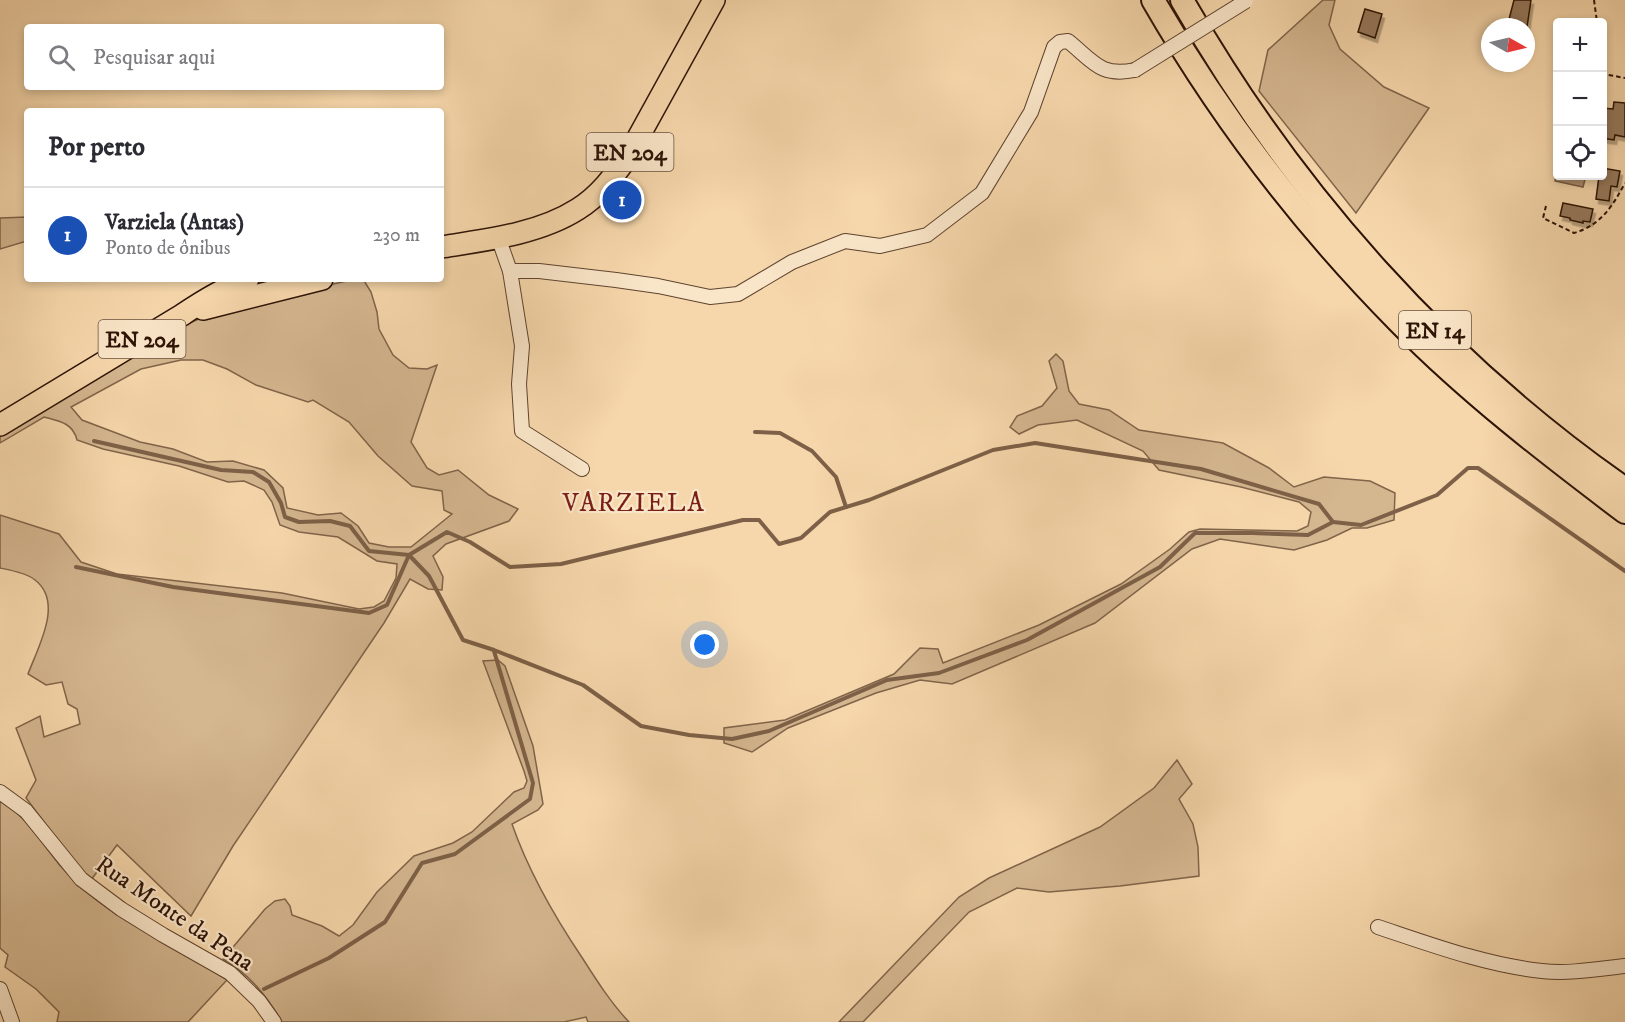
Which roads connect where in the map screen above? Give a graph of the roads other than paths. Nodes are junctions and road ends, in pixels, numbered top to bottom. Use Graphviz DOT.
graph roads {
  1 [pos="714,0"];
  2 [pos="1153,0"];
  3 [pos="1246,1"];
  4 [pos="1185,4"];
  5 [pos="498,237"];
  6 [pos="444,247"];
  7 [pos="510,271"];
  8 [pos="241,282"];
  9 [pos="310,282"];
  10 [pos="182,315"];
  11 [pos="0,425"];
  12 [pos="582,469"];
  13 [pos="1625,489"];
  14 [pos="1625,512"];
  15 [pos="0,792"];
  16 [pos="1378,927"];
  17 [pos="1625,966"];
  18 [pos="0,989"];
  19 [pos="12,1022"];
  20 [pos="274,1022"];
  1 -- 5 [label="main road, EN 204"];
  2 -- 14 [label="highway, EN 14"];
  3 -- 7 [label="street, bridge"];
  4 -- 13 [label="highway, EN 14"];
  5 -- 6 [label="main road, EN 204"];
  5 -- 7 [label="street"];
  7 -- 12 [label="street"];
  8 -- 10 [label="main road, EN 204"];
  9 -- 10 [label="main road, EN 204"];
  10 -- 11 [label="main road, EN 204"];
  15 -- 20 [label="street, Rua Monte da Pena"];
  16 -- 17 [label="street"];
  18 -- 19 [label="street"];
}
